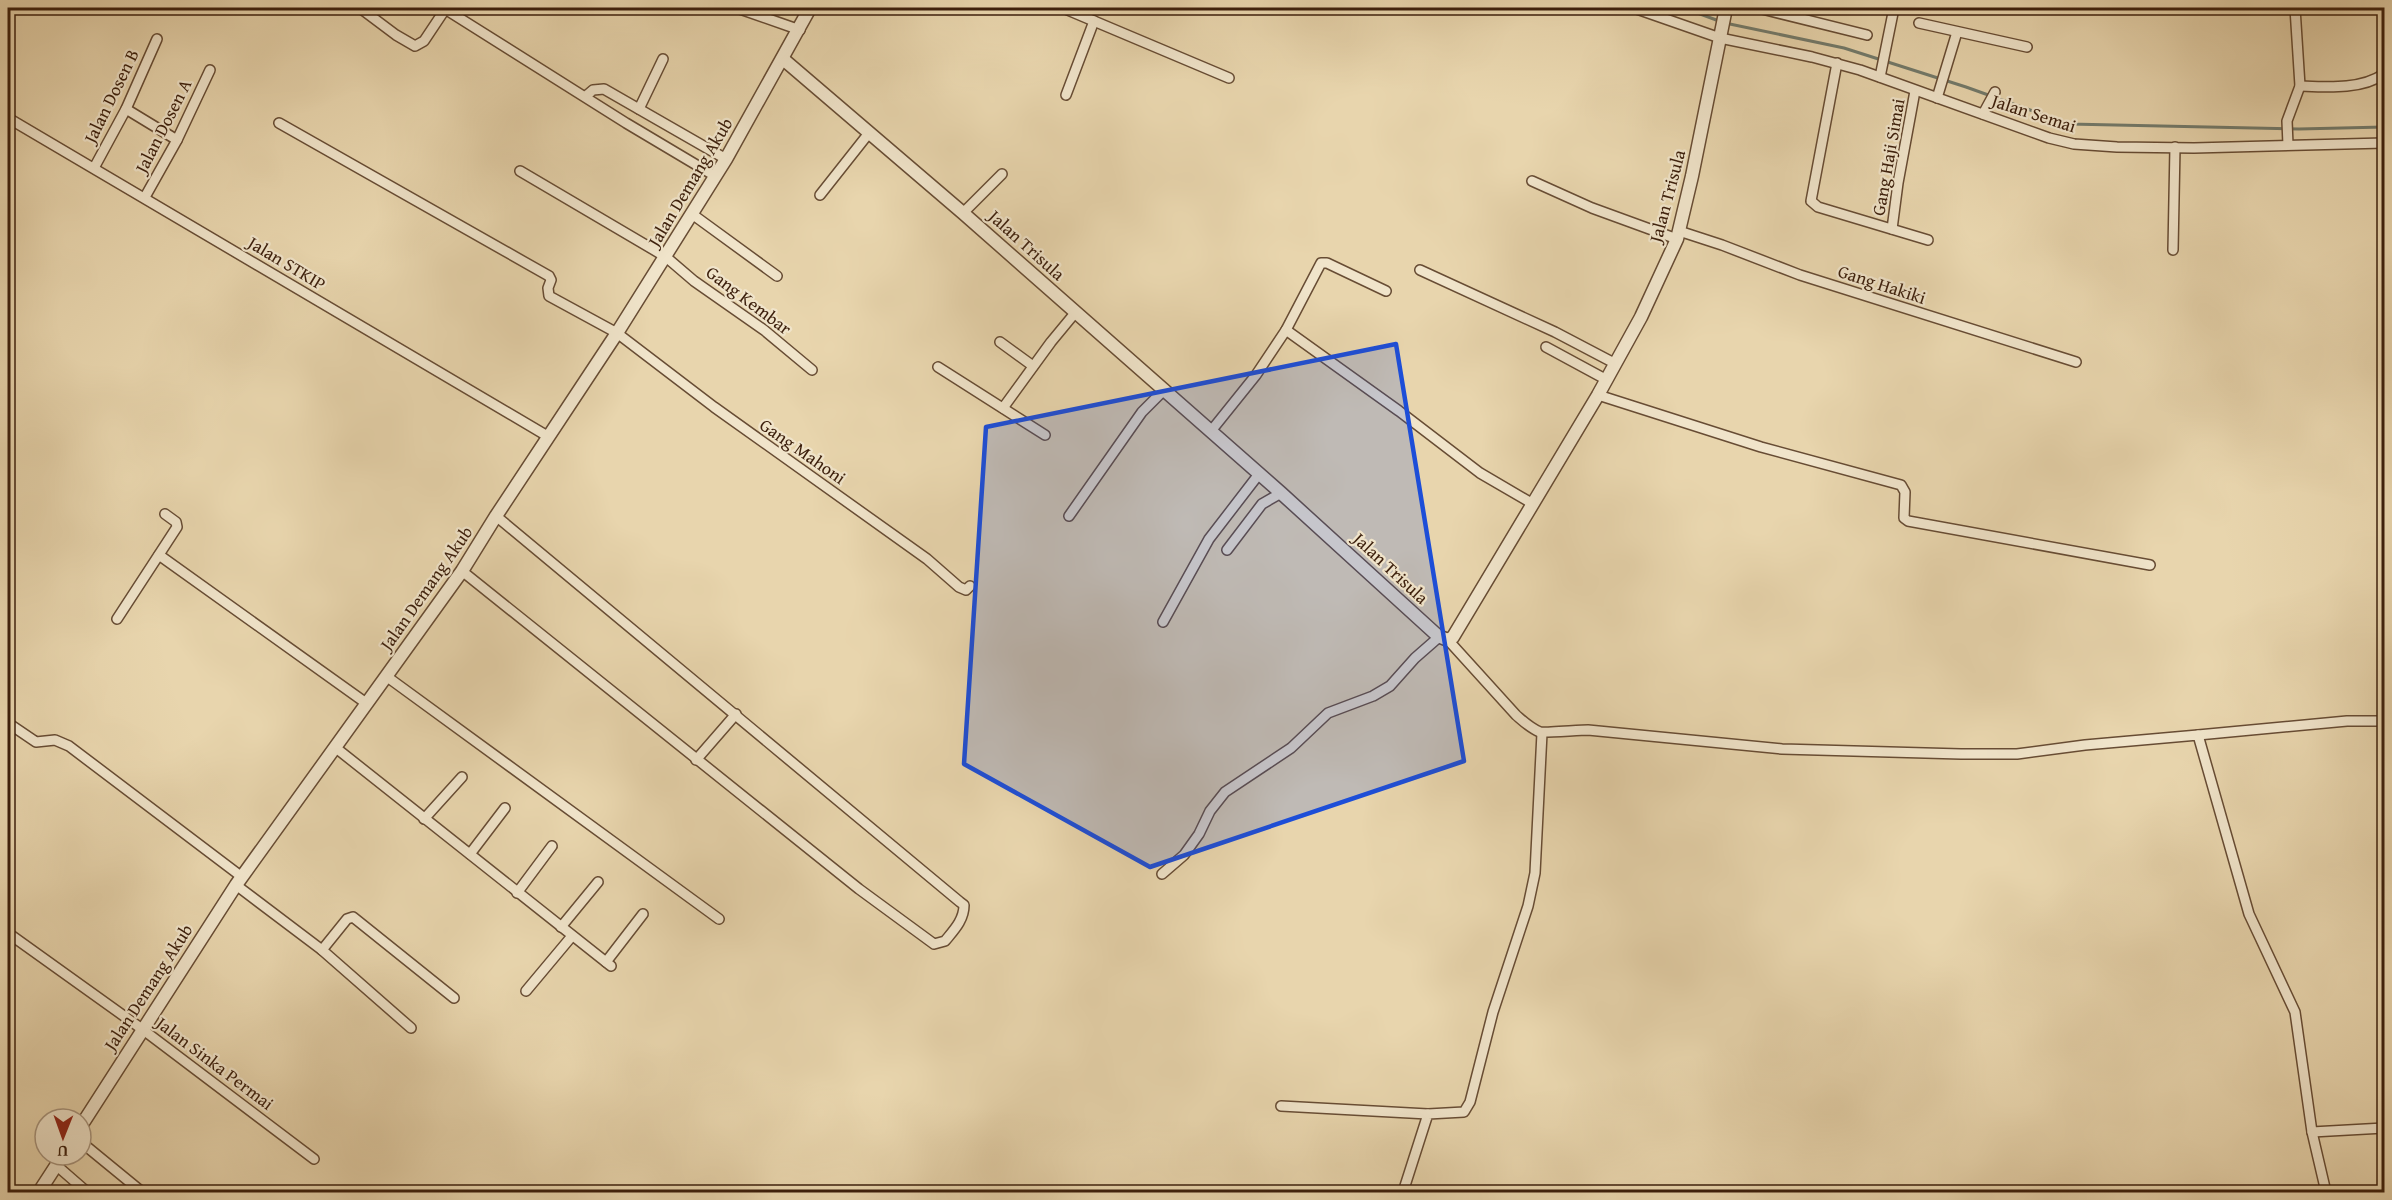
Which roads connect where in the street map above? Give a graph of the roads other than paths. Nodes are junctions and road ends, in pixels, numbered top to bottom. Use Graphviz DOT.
graph roads {
  1 [pos="360,8"];
  2 [pos="445,8"];
  3 [pos="737,8"];
  4 [pos="810,8"];
  5 [pos="1063,8"];
  6 [pos="1634,8"];
  7 [pos="1758,8"];
  8 [pos="1894,8"];
  9 [pos="2295,8"];
  10 [pos="1725,13"];
  11 [pos="1094,21"];
  12 [pos="1919,22"];
  13 [pos="800,30"];
  14 [pos="1957,32"];
  15 [pos="1867,35"];
  16 [pos="1720,36"];
  17 [pos="157,39"];
  18 [pos="2027,47"];
  19 [pos="663,59"];
  20 [pos="783,59"];
  21 [pos="1837,63"];
  22 [pos="210,70"];
  23 [pos="1880,74"];
  24 [pos="2385,74"];
  25 [pos="1229,78"];
  26 [pos="2300,86"];
  27 [pos="1916,91"];
  28 [pos="1066,95"];
  29 [pos="586,96"];
  30 [pos="1937,98"];
  31 [pos="126,108"];
  32 [pos="639,109"];
  33 [pos="8,118"];
  34 [pos="279,123"];
  35 [pos="869,133"];
  36 [pos="177,140"];
  37 [pos="2385,143"];
  38 [pos="2288,144"];
  39 [pos="2175,147"];
  40 [pos="726,159"];
  41 [pos="94,168"];
  42 [pos="520,171"];
  43 [pos="1002,174"];
  44 [pos="715,176"];
  45 [pos="1532,181"];
  46 [pos="820,195"];
  47 [pos="145,197"];
  48 [pos="963,213"];
  49 [pos="692,214"];
  50 [pos="1892,229"];
  51 [pos="1678,235"];
  52 [pos="1928,240"];
  53 [pos="2173,250"];
  54 [pos="666,256"];
  55 [pos="1420,270"];
  56 [pos="777,276"];
  57 [pos="1386,291"];
  58 [pos="1075,313"];
  59 [pos="1286,330"];
  60 [pos="617,333"];
  61 [pos="1000,342"];
  62 [pos="1546,347"];
  63 [pos="2076,362"];
  64 [pos="1616,364"];
  65 [pos="1033,366"];
  66 [pos="938,367"];
  67 [pos="812,370"];
  68 [pos="1607,380"];
  69 [pos="1164,390"];
  70 [pos="1598,395"];
  71 [pos="1003,408"];
  72 [pos="1211,431"];
  73 [pos="1045,435"];
  74 [pos="547,441"];
  75 [pos="1259,474"];
  76 [pos="1281,493"];
  77 [pos="1533,504"];
  78 [pos="165,514"];
  79 [pos="496,516"];
  80 [pos="1070,516"];
  81 [pos="1227,550"];
  82 [pos="159,555"];
  83 [pos="2150,565"];
  84 [pos="462,572"];
  85 [pos="970,586"];
  86 [pos="117,619"];
  87 [pos="1163,622"];
  88 [pos="1443,638"];
  89 [pos="386,676"];
  90 [pos="366,703"];
  91 [pos="736,714"];
  92 [pos="2385,721"];
  93 [pos="8,723"];
  94 [pos="1542,733"];
  95 [pos="2199,740"];
  96 [pos="336,748"];
  97 [pos="696,760"];
  98 [pos="462,777"];
  99 [pos="505,808"];
  100 [pos="424,819"];
  101 [pos="552,846"];
  102 [pos="470,854"];
  103 [pos="1162,874"];
  104 [pos="239,881"];
  105 [pos="598,882"];
  106 [pos="517,893"];
  107 [pos="643,915"];
  108 [pos="719,919"];
  109 [pos="561,927"];
  110 [pos="8,933"];
  111 [pos="572,936"];
  112 [pos="322,950"];
  113 [pos="526,991"];
  114 [pos="454,998"];
  115 [pos="411,1028"];
  116 [pos="142,1029"];
  117 [pos="1281,1106"];
  118 [pos="93,1107"];
  119 [pos="1427,1117"];
  120 [pos="2385,1128"];
  121 [pos="2312,1132"];
  122 [pos="93,1152"];
  123 [pos="314,1159"];
  124 [pos="55,1167"];
  125 [pos="65,1167"];
  126 [pos="39,1192"];
  127 [pos="87,1192"];
  128 [pos="142,1192"];
  129 [pos="1403,1192"];
  130 [pos="2326,1192"];
  1 -- 2 [label="street"];
  2 -- 29 [label="street"];
  3 -- 13 [label="street"];
  4 -- 13 [label="street, Jalan Demang Akub"];
  5 -- 11 [label="street"];
  6 -- 16 [label="street, Jalan Semai"];
  7 -- 15 [label="street"];
  8 -- 23 [label="street"];
  9 -- 26 [label="street"];
  10 -- 16 [label="street, Jalan Trisula"];
  11 -- 25 [label="street"];
  11 -- 28 [label="street"];
  12 -- 14 [label="street"];
  13 -- 20 [label="street, Jalan Demang Akub"];
  14 -- 18 [label="street"];
  14 -- 30 [label="street"];
  16 -- 21 [label="street, Jalan Semai"];
  16 -- 51 [label="street, Jalan Trisula"];
  17 -- 31 [label="street, Jalan Dosen B"];
  19 -- 32 [label="street"];
  20 -- 35 [label="street, Jalan Trisula"];
  20 -- 40 [label="street, Jalan Demang Akub"];
  21 -- 23 [label="street, Jalan Semai"];
  21 -- 50 [label="street, Gang Haji Simai"];
  22 -- 36 [label="street, Jalan Dosen A"];
  23 -- 27 [label="street, Jalan Semai"];
  24 -- 26 [label="street"];
  26 -- 38 [label="street"];
  27 -- 30 [label="street, Jalan Semai"];
  27 -- 50 [label="street, Gang Haji Simai"];
  29 -- 32 [label="street"];
  29 -- 44 [label="street"];
  30 -- 39 [label="street, Jalan Semai"];
  31 -- 36 [label="street"];
  31 -- 41 [label="street, Jalan Dosen B"];
  32 -- 40 [label="street"];
  33 -- 41 [label="street, Jalan STKIP"];
  34 -- 60 [label="street, Gang Mahoni"];
  35 -- 46 [label="street"];
  35 -- 48 [label="street, Jalan Trisula"];
  36 -- 47 [label="street, Jalan Dosen A"];
  37 -- 38 [label="street, Jalan Semai"];
  38 -- 39 [label="street, Jalan Semai"];
  39 -- 53 [label="street"];
  40 -- 44 [label="street, Jalan Demang Akub"];
  41 -- 47 [label="street, Jalan STKIP"];
  42 -- 54 [label="street, Gang Kembar"];
  43 -- 48 [label="street"];
  44 -- 49 [label="street, Jalan Demang Akub"];
  45 -- 51 [label="street, Gang Hakiki"];
  47 -- 74 [label="street, Jalan STKIP"];
  48 -- 58 [label="street, Jalan Trisula"];
  49 -- 54 [label="street, Jalan Demang Akub"];
  49 -- 56 [label="street"];
  50 -- 52 [label="street, Gang Haji Simai"];
  51 -- 63 [label="street, Gang Hakiki"];
  51 -- 64 [label="street, Jalan Trisula"];
  54 -- 60 [label="street, Jalan Demang Akub"];
  54 -- 67 [label="street, Gang Kembar"];
  55 -- 64 [label="street"];
  57 -- 59 [label="street"];
  58 -- 65 [label="street"];
  58 -- 69 [label="street, Jalan Trisula"];
  59 -- 72 [label="street"];
  59 -- 77 [label="street"];
  60 -- 74 [label="street, Jalan Demang Akub"];
  60 -- 85 [label="street, Gang Mahoni"];
  61 -- 65 [label="street"];
  62 -- 68 [label="street"];
  64 -- 68 [label="street, Jalan Trisula"];
  65 -- 71 [label="street"];
  66 -- 71 [label="street"];
  68 -- 70 [label="street, Jalan Trisula"];
  69 -- 72 [label="street, Jalan Trisula"];
  69 -- 80 [label="street"];
  70 -- 77 [label="street, Jalan Trisula"];
  70 -- 83 [label="street"];
  71 -- 73 [label="street"];
  72 -- 75 [label="street, Jalan Trisula"];
  74 -- 79 [label="street, Jalan Demang Akub"];
  75 -- 76 [label="street, Jalan Trisula"];
  75 -- 87 [label="street"];
  76 -- 81 [label="street"];
  76 -- 88 [label="street, Jalan Trisula"];
  77 -- 88 [label="street, Jalan Trisula"];
  78 -- 82 [label="street"];
  79 -- 84 [label="street, Jalan Demang Akub"];
  79 -- 91 [label="street"];
  82 -- 86 [label="street"];
  82 -- 90 [label="street"];
  84 -- 89 [label="street, Jalan Demang Akub"];
  84 -- 97 [label="street"];
  88 -- 94 [label="street"];
  88 -- 103 [label="street"];
  89 -- 90 [label="street, Jalan Demang Akub"];
  89 -- 108 [label="street"];
  90 -- 96 [label="street, Jalan Demang Akub"];
  91 -- 97 [label="street"];
  91 -- 97 [label="street"];
  92 -- 95 [label="street"];
  93 -- 104 [label="street"];
  94 -- 95 [label="street"];
  94 -- 119 [label="street"];
  95 -- 121 [label="street"];
  96 -- 100 [label="street"];
  96 -- 104 [label="street, Jalan Demang Akub"];
  98 -- 100 [label="street"];
  99 -- 102 [label="street"];
  100 -- 102 [label="street"];
  101 -- 106 [label="street"];
  102 -- 106 [label="street"];
  104 -- 112 [label="street"];
  104 -- 116 [label="street, Jalan Demang Akub"];
  105 -- 109 [label="street"];
  106 -- 109 [label="street"];
  107 -- 111 [label="street"];
  109 -- 111 [label="street"];
  110 -- 116 [label="street, Jalan Sinka Permai"];
  111 -- 113 [label="street"];
  112 -- 114 [label="street"];
  112 -- 115 [label="street"];
  116 -- 118 [label="street, Jalan Demang Akub"];
  116 -- 123 [label="street, Jalan Sinka Permai"];
  117 -- 119 [label="street"];
  119 -- 129 [label="street"];
  120 -- 121 [label="street"];
  121 -- 130 [label="street"];
  122 -- 128 [label="street"];
  124 -- 126 [label="street"];
  125 -- 127 [label="street"];
}
